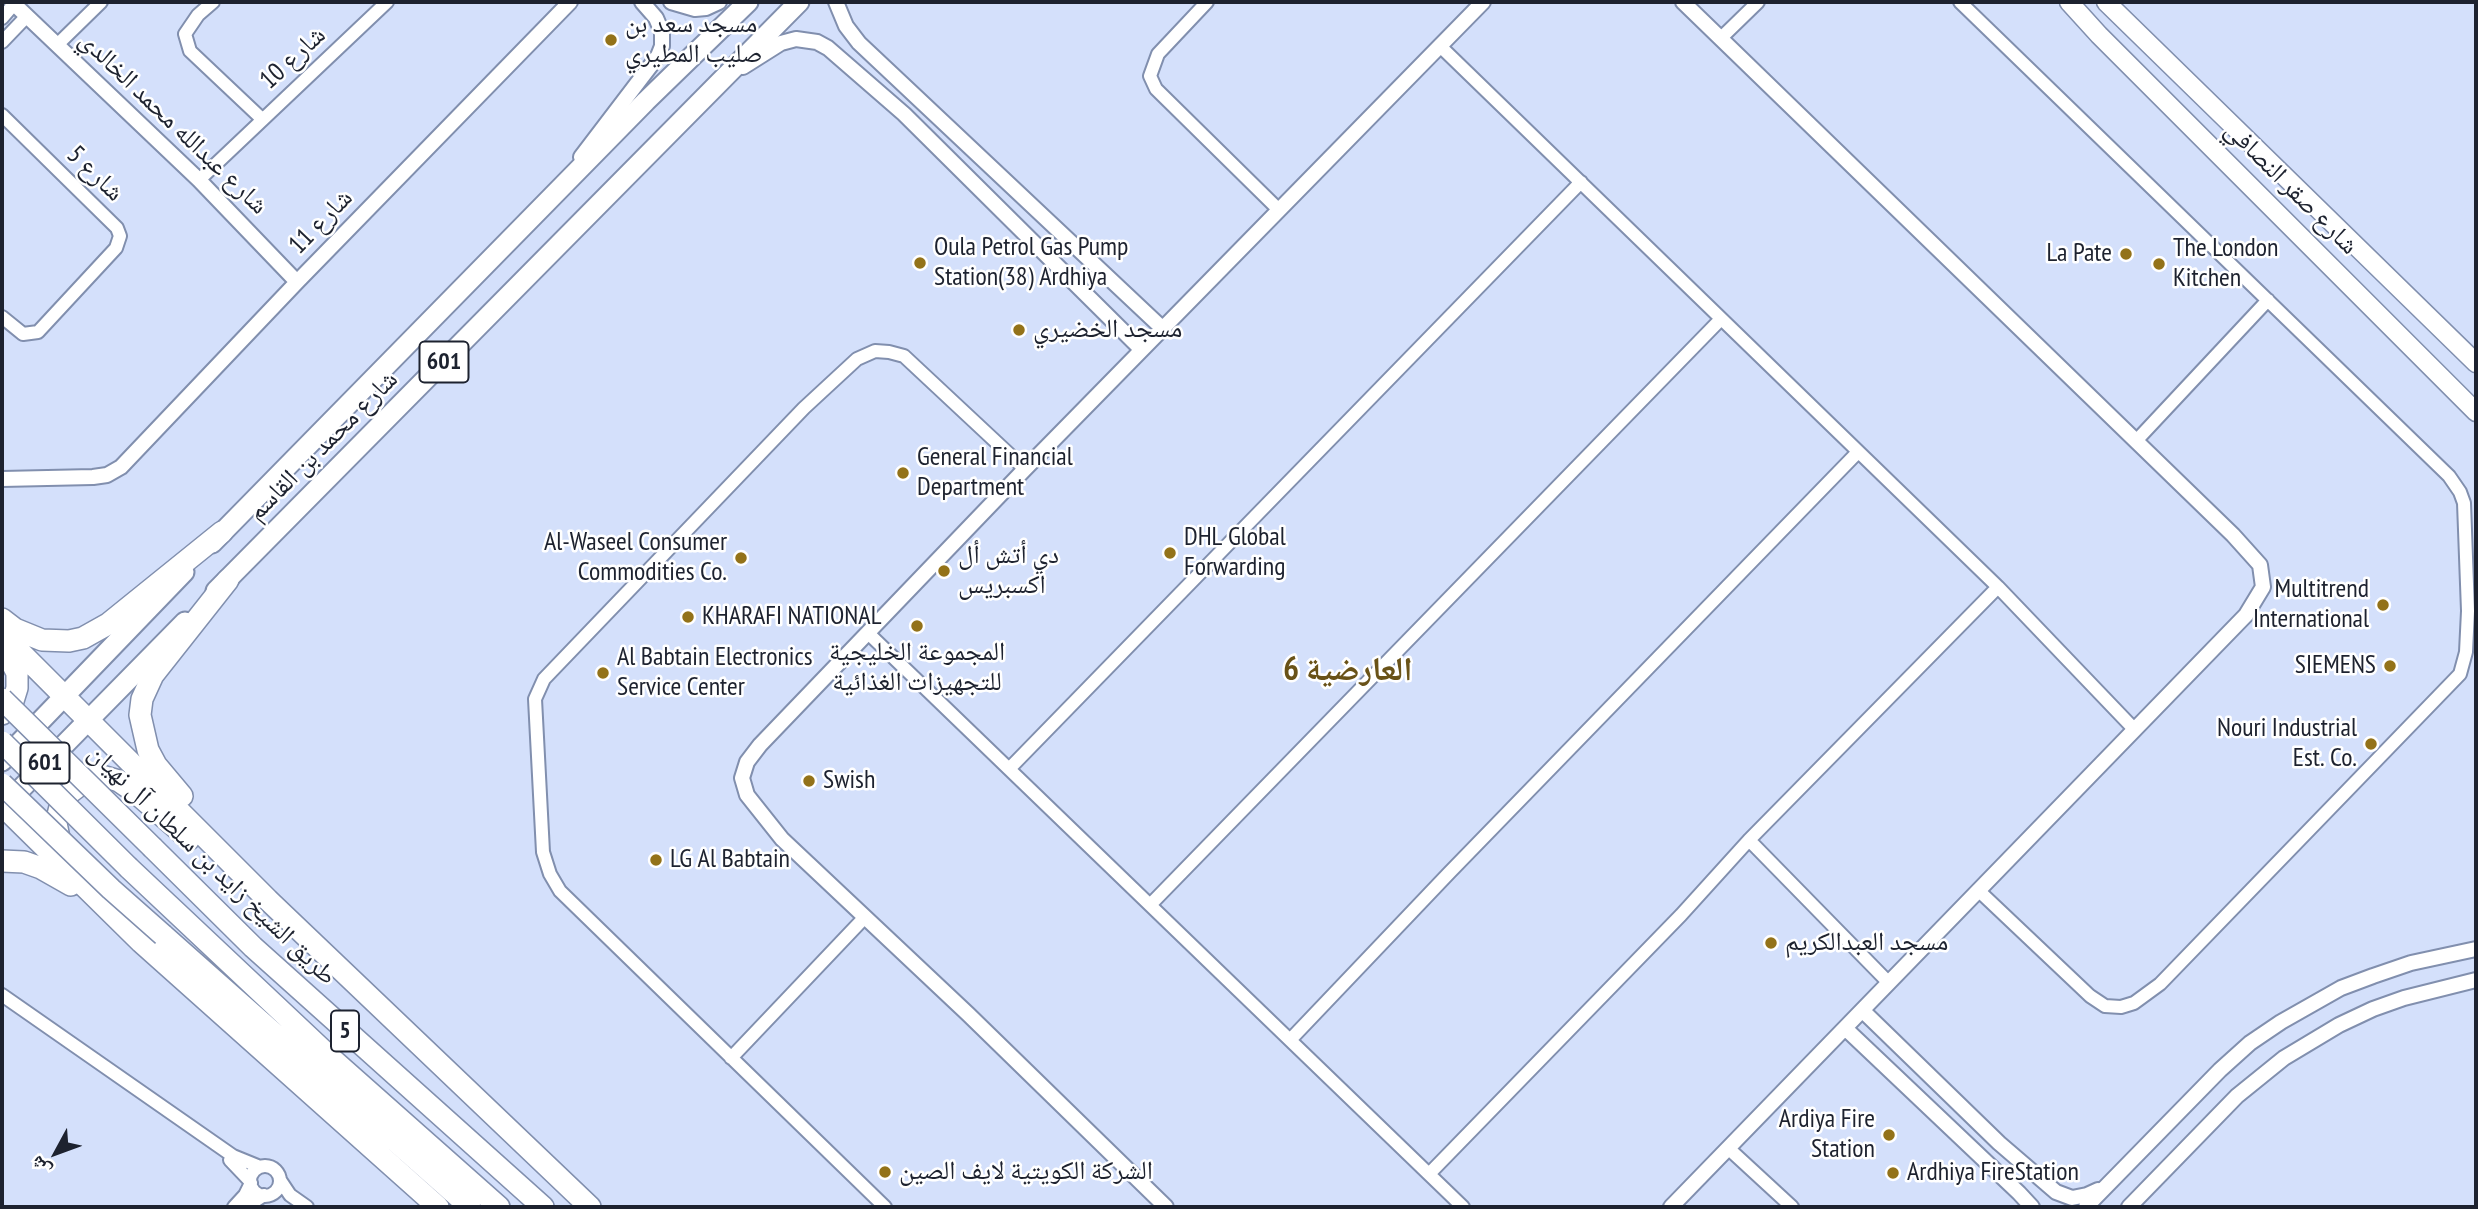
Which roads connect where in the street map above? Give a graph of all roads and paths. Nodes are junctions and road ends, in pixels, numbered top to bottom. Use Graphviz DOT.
graph roads {
  1 [pos="101,2"];
  2 [pos="213,2"];
  3 [pos="387,2"];
  4 [pos="570,2"];
  5 [pos="642,2"];
  6 [pos="671,2"];
  7 [pos="719,2"];
  8 [pos="748,2"];
  9 [pos="799,2"];
  10 [pos="836,2"];
  11 [pos="1208,2"];
  12 [pos="1483,2"];
  13 [pos="1683,2"];
  14 [pos="1758,2"];
  15 [pos="1960,2"];
  16 [pos="2069,2"];
  17 [pos="2106,2"];
  18 [pos="13,3"];
  19 [pos="27,16"];
  20 [pos="2,18"];
  21 [pos="1721,38"];
  22 [pos="2,41"];
  23 [pos="859,43"];
  24 [pos="57,45"];
  25 [pos="1440,46"];
  26 [pos="845,62"];
  27 [pos="727,77"];
  28 [pos="2,115"];
  29 [pos="262,119"];
  30 [pos="199,180"];
  31 [pos="1581,182"];
  32 [pos="550,199"];
  33 [pos="1279,210"];
  34 [pos="297,282"];
  35 [pos="2268,300"];
  36 [pos="2,317"];
  37 [pos="1720,320"];
  38 [pos="1162,328"];
  39 [pos="1141,349"];
  40 [pos="2476,363"];
  41 [pos="2476,412"];
  42 [pos="2136,441"];
  43 [pos="1857,453"];
  44 [pos="1025,469"];
  45 [pos="2,479"];
  46 [pos="222,532"];
  47 [pos="228,580"];
  48 [pos="1998,587"];
  49 [pos="2,619"];
  50 [pos="868,633"];
  51 [pos="2,634"];
  52 [pos="2,644"];
  53 [pos="64,696"];
  54 [pos="2,698"];
  55 [pos="2,713"];
  56 [pos="87,720"];
  57 [pos="2134,729"];
  58 [pos="2,743"];
  59 [pos="2,761"];
  60 [pos="1009,769"];
  61 [pos="2,784"];
  62 [pos="2,806"];
  63 [pos="1749,840"];
  64 [pos="2,861"];
  65 [pos="79,883"];
  66 [pos="1978,890"];
  67 [pos="268,900"];
  68 [pos="1150,905"];
  69 [pos="865,917"];
  70 [pos="141,942"];
  71 [pos="2476,949"];
  72 [pos="2476,980"];
  73 [pos="1889,983"];
  74 [pos="2,995"];
  75 [pos="2,1004"];
  76 [pos="1863,1011"];
  77 [pos="1846,1029"];
  78 [pos="1290,1040"];
  79 [pos="731,1058"];
  80 [pos="1999,1143"];
  81 [pos="1728,1148"];
  82 [pos="1983,1158"];
  83 [pos="260,1167"];
  84 [pos="1429,1174"];
  85 [pos="280,1180"];
  86 [pos="250,1182"];
  87 [pos="2108,1184"];
  88 [pos="265,1195"];
  89 [pos="233,1207"];
  90 [pos="246,1207"];
  91 [pos="298,1207"];
  92 [pos="306,1207"];
  93 [pos="438,1207"];
  94 [pos="470,1207"];
  95 [pos="499,1207"];
  96 [pos="543,1207"];
  97 [pos="590,1207"];
  98 [pos="885,1207"];
  99 [pos="1167,1207"];
  100 [pos="1463,1207"];
  101 [pos="1671,1207"];
  102 [pos="1791,1207"];
  103 [pos="2032,1207"];
  104 [pos="2086,1207"];
  105 [pos="2129,1207"];
  1 -- 24 [label="street"];
  2 -- 29 [label="street, شارع 10"];
  3 -- 29 [label="street, شارع 10"];
  4 -- 34 [label="street, شارع 11"];
  5 -- 32 [label="street"];
  6 -- 7 [label="street"];
  8 -- 32 [label="main road, شارع محمد بن القاسم / 601"];
  9 -- 27 [label="main road, شارع محمد بن القاسم / 601"];
  10 -- 23 [label="street"];
  11 -- 33 [label="street"];
  12 -- 25 [label="street"];
  13 -- 21 [label="street"];
  14 -- 21 [label="street"];
  15 -- 35 [label="street"];
  16 -- 41 [label="main road, شارع صقر النصافي"];
  17 -- 40 [label="main road, شارع صقر النصافي"];
  18 -- 19 [label="street, شارع عبدالله محمد الخالدي"];
  18 -- 20 [label="street"];
  19 -- 22 [label="street"];
  19 -- 24 [label="street, شارع عبدالله محمد الخالدي"];
  21 -- 42 [label="street"];
  23 -- 26 [label="street"];
  23 -- 38 [label="street"];
  24 -- 30 [label="street, شارع عبدالله محمد الخالدي"];
  25 -- 31 [label="street"];
  25 -- 33 [label="street"];
  26 -- 27 [label="street"];
  26 -- 39 [label="street"];
  27 -- 47 [label="main road, شارع محمد بن القاسم / 601"];
  28 -- 36 [label="street, شارع 5"];
  29 -- 30 [label="street, شارع 10"];
  30 -- 34 [label="street, شارع عبدالله محمد الخالدي"];
  31 -- 37 [label="street"];
  31 -- 60 [label="street"];
  32 -- 46 [label="main road, شارع محمد بن القاسم / 601"];
  33 -- 38 [label="street"];
  34 -- 45 [label="street, شارع 11"];
  35 -- 42 [label="street"];
  35 -- 66 [label="street"];
  37 -- 43 [label="street"];
  37 -- 68 [label="street"];
  38 -- 39 [label="street"];
  39 -- 44 [label="street"];
  42 -- 57 [label="street"];
  43 -- 48 [label="street"];
  43 -- 78 [label="street"];
  44 -- 50 [label="street"];
  44 -- 79 [label="street"];
  46 -- 49 [label="highway"];
  46 -- 53 [label="main road, شارع محمد بن القاسم / 601"];
  47 -- 56 [label="main road, شارع محمد بن القاسم / 601"];
  47 -- 67 [label="highway"];
  48 -- 57 [label="street"];
  48 -- 63 [label="street"];
  50 -- 60 [label="street"];
  50 -- 69 [label="street"];
  51 -- 53 [label="highway"];
  52 -- 55 [label="highway"];
  53 -- 56 [label="highway"];
  53 -- 59 [label="main road, شارع محمد بن القاسم / 601"];
  54 -- 96 [label="highway, طريق الشيخ زايد بن سلطان آل نهيان / 5, bridge"];
  56 -- 62 [label="main road, شارع محمد بن القاسم / 601"];
  56 -- 67 [label="highway"];
  57 -- 66 [label="street"];
  58 -- 95 [label="highway, 5, bridge"];
  60 -- 68 [label="street"];
  61 -- 94 [label="highway, bridge"];
  62 -- 65 [label="highway"];
  63 -- 73 [label="street"];
  63 -- 84 [label="street"];
  64 -- 70 [label="highway"];
  65 -- 67 [label="highway"];
  65 -- 70 [label="highway"];
  66 -- 73 [label="street"];
  67 -- 97 [label="highway"];
  68 -- 78 [label="street"];
  69 -- 79 [label="street"];
  69 -- 99 [label="street"];
  70 -- 93 [label="highway"];
  71 -- 87 [label="street"];
  72 -- 105 [label="street"];
  73 -- 76 [label="street"];
  74 -- 83 [label="street"];
  75 -- 86 [label="street"];
  76 -- 77 [label="street"];
  76 -- 80 [label="street"];
  77 -- 81 [label="street"];
  77 -- 82 [label="street"];
  78 -- 84 [label="street"];
  79 -- 98 [label="street"];
  80 -- 82 [label="street"];
  80 -- 87 [label="street"];
  81 -- 101 [label="street"];
  81 -- 102 [label="street"];
  82 -- 103 [label="street"];
  83 -- 85 [label="street"];
  83 -- 86 [label="street"];
  84 -- 100 [label="street"];
  85 -- 88 [label="street"];
  85 -- 92 [label="street"];
  86 -- 88 [label="street"];
  86 -- 89 [label="street"];
  87 -- 104 [label="street"];
  88 -- 90 [label="street"];
  88 -- 91 [label="street"];
}
